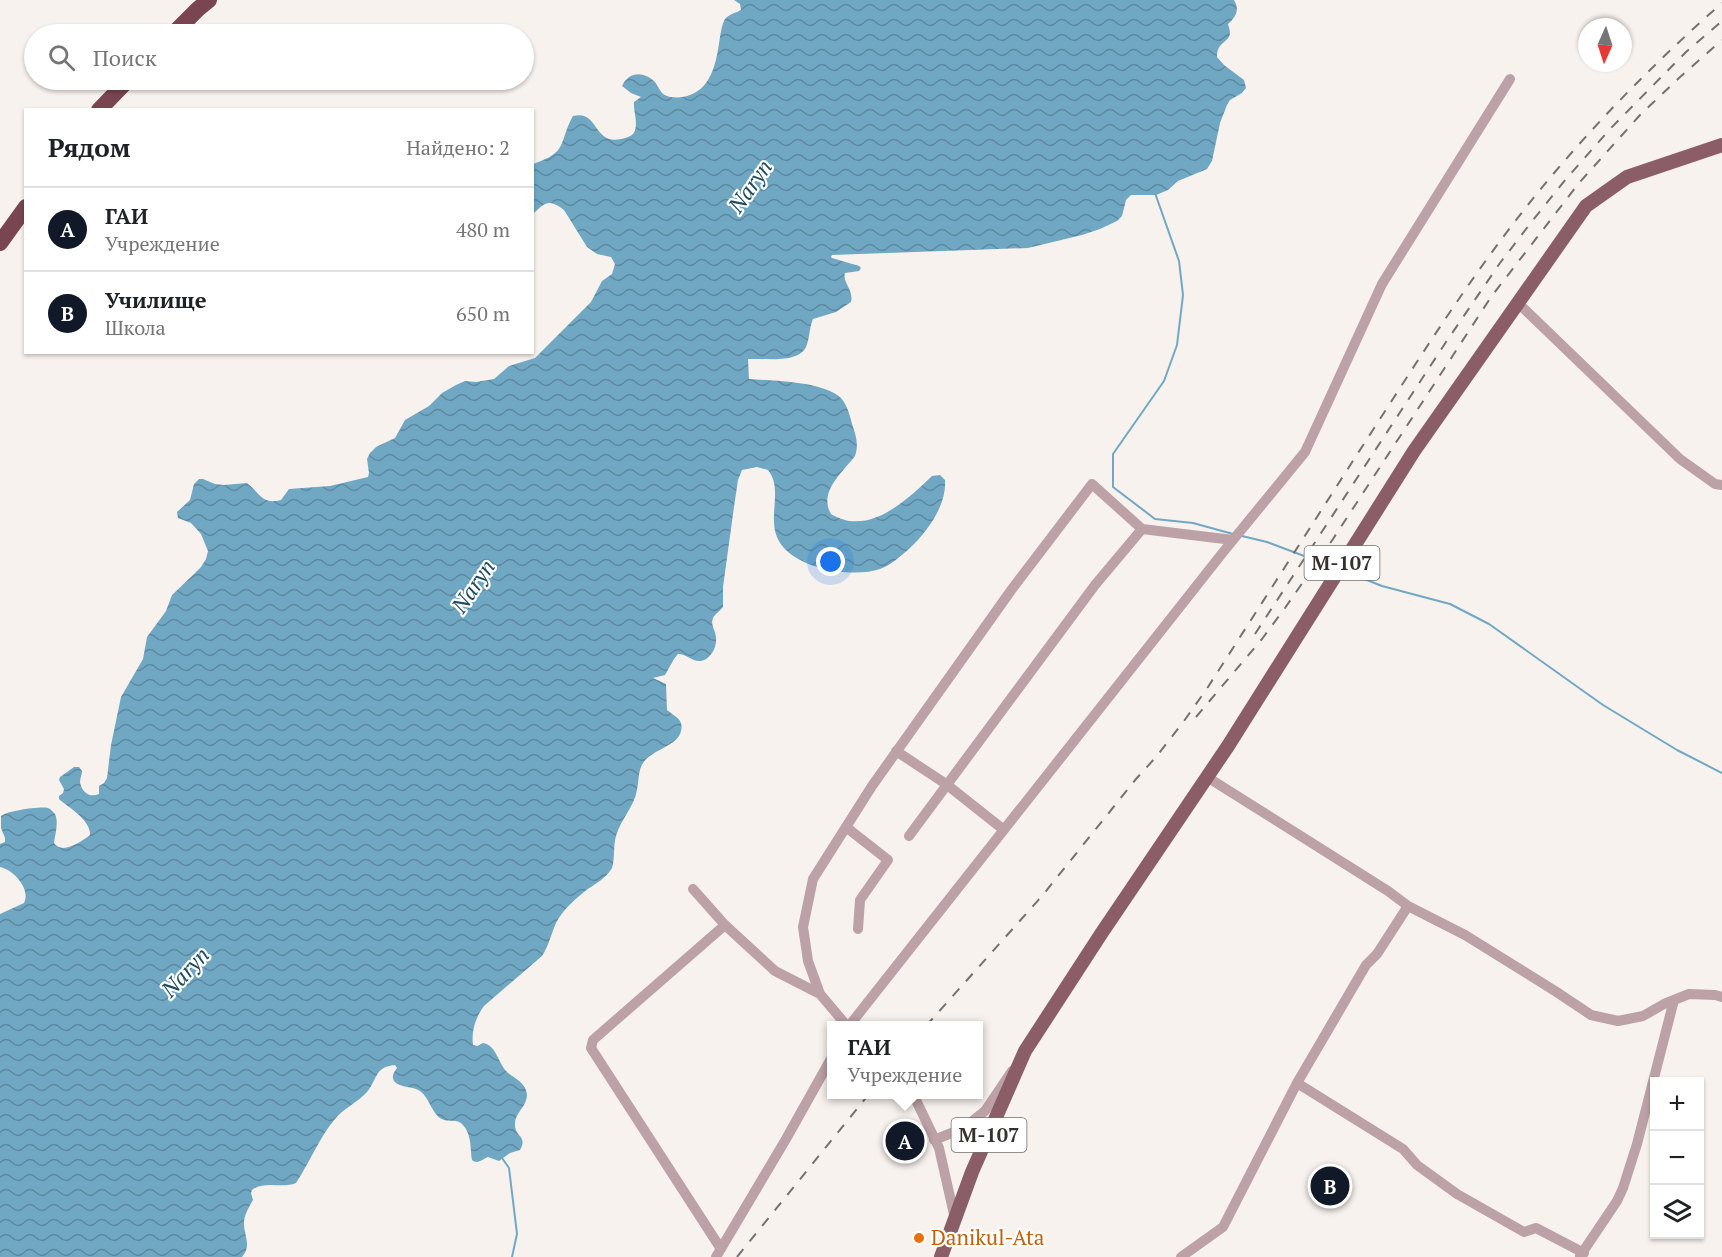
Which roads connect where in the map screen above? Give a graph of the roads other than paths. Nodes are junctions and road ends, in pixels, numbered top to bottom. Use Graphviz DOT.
graph roads {
  1 [pos="209,0"];
  2 [pos="183,24"];
  3 [pos="1510,79"];
  4 [pos="118,90"];
  5 [pos="101,108"];
  6 [pos="1722,145"];
  7 [pos="24,210"];
  8 [pos="0,243"];
  9 [pos="1518,303"];
  10 [pos="1718,485"];
  11 [pos="1722,494"];
  12 [pos="1142,529"];
  13 [pos="1233,540"];
  14 [pos="896,751"];
  15 [pos="1207,777"];
  16 [pos="946,784"];
  17 [pos="846,827"];
  18 [pos="1004,830"];
  19 [pos="909,836"];
  20 [pos="693,889"];
  21 [pos="1408,906"];
  22 [pos="725,925"];
  23 [pos="858,930"];
  24 [pos="820,993"];
  25 [pos="1722,997"];
  26 [pos="1674,1000"];
  27 [pos="844,1021"];
  28 [pos="852,1021"];
  29 [pos="1025,1051"];
  30 [pos="827,1064"];
  31 [pos="1297,1083"];
  32 [pos="915,1099"];
  33 [pos="934,1140"];
  34 [pos="955,1219"];
  35 [pos="718,1253"];
  36 [pos="1581,1255"];
  37 [pos="941,1257"];
  38 [pos="1181,1257"];
  1 -- 2 [label="highway"];
  3 -- 13 [label="street"];
  4 -- 5 [label="highway"];
  6 -- 9 [label="main road, М-107"];
  7 -- 8 [label="highway"];
  9 -- 10 [label="street"];
  9 -- 15 [label="main road, М-107"];
  10 -- 11 [label="street"];
  12 -- 13 [label="street"];
  12 -- 14 [label="street"];
  12 -- 16 [label="street"];
  13 -- 18 [label="street"];
  14 -- 16 [label="street"];
  14 -- 17 [label="street"];
  15 -- 21 [label="street"];
  15 -- 29 [label="main road, М-107"];
  16 -- 18 [label="street"];
  16 -- 19 [label="street"];
  17 -- 23 [label="street"];
  17 -- 24 [label="street"];
  18 -- 28 [label="street"];
  20 -- 22 [label="street"];
  21 -- 26 [label="street"];
  21 -- 31 [label="street"];
  22 -- 24 [label="street"];
  22 -- 35 [label="street"];
  24 -- 27 [label="street"];
  25 -- 26 [label="street"];
  26 -- 36 [label="street"];
  29 -- 33 [label="street"];
  29 -- 34 [label="main road, М-107"];
  30 -- 35 [label="street"];
  31 -- 36 [label="street"];
  31 -- 38 [label="street"];
  32 -- 33 [label="street"];
  33 -- 34 [label="street"];
  34 -- 37 [label="main road, М-107"];
}
